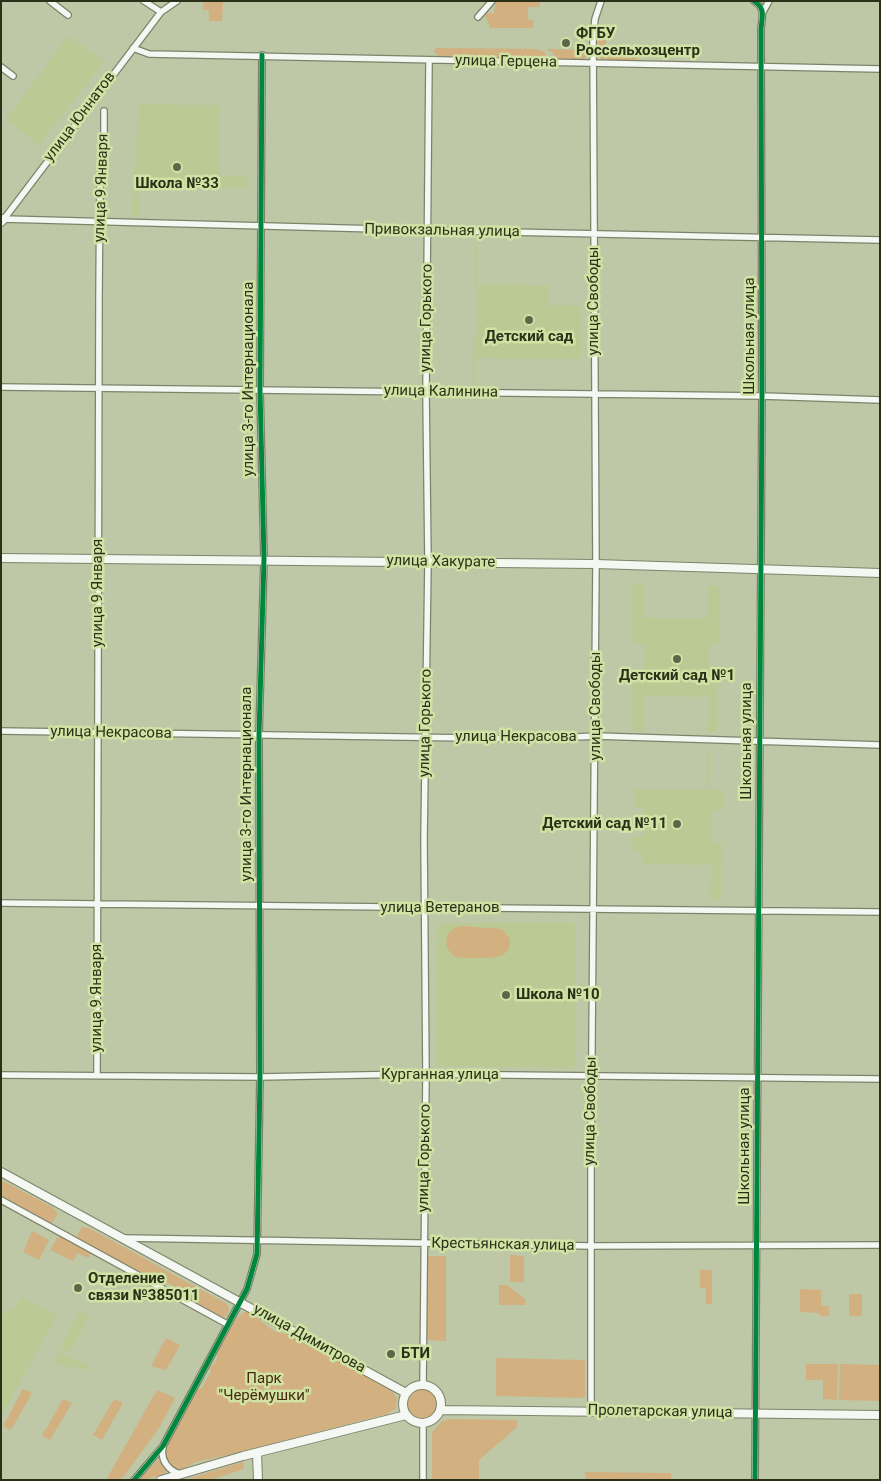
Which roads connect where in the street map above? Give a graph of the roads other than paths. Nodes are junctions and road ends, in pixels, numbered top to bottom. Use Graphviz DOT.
graph roads {
  1 [pos="50,1"];
  2 [pos="144,1"];
  3 [pos="177,1"];
  4 [pos="492,1"];
  5 [pos="601,1"];
  6 [pos="769,1"];
  7 [pos="756,2"];
  8 [pos="161,12"];
  9 [pos="763,13"];
  10 [pos="68,15"];
  11 [pos="478,16"];
  12 [pos="133,48"];
  13 [pos="262,56"];
  14 [pos="429,61"];
  15 [pos="594,64"];
  16 [pos="761,66"];
  17 [pos="1,67"];
  18 [pos="880,69"];
  19 [pos="13,76"];
  20 [pos="104,111"];
  21 [pos="3,221"];
  22 [pos="100,222"];
  23 [pos="262,226"];
  24 [pos="428,231"];
  25 [pos="594,234"];
  26 [pos="762,238"];
  27 [pos="880,240"];
  28 [pos="1,387"];
  29 [pos="100,388"];
  30 [pos="260,390"];
  31 [pos="426,392"];
  32 [pos="594,394"];
  33 [pos="762,396"];
  34 [pos="880,400"];
  35 [pos="1,558"];
  36 [pos="98,558"];
  37 [pos="264,559"];
  38 [pos="428,562"];
  39 [pos="596,564"];
  40 [pos="761,570"];
  41 [pos="880,573"];
  42 [pos="1,731"];
  43 [pos="98,732"];
  44 [pos="260,735"];
  45 [pos="426,736"];
  46 [pos="596,736"];
  47 [pos="760,743"];
  48 [pos="880,745"];
  49 [pos="1,903"];
  50 [pos="98,904"];
  51 [pos="258,906"];
  52 [pos="423,908"];
  53 [pos="594,909"];
  54 [pos="759,910"];
  55 [pos="880,912"];
  56 [pos="426,1074"];
  57 [pos="1,1075"];
  58 [pos="97,1076"];
  59 [pos="592,1076"];
  60 [pos="260,1077"];
  61 [pos="758,1079"];
  62 [pos="880,1079"];
  63 [pos="1,1172"];
  64 [pos="1,1200"];
  65 [pos="125,1238"];
  66 [pos="258,1242"];
  67 [pos="423,1243"];
  68 [pos="758,1245"];
  69 [pos="880,1245"];
  70 [pos="591,1246"];
  71 [pos="239,1301"];
  72 [pos="227,1324"];
  73 [pos="423,1385"];
  74 [pos="406,1393"];
  75 [pos="441,1410"];
  76 [pos="591,1411"];
  77 [pos="406,1414"];
  78 [pos="755,1414"];
  79 [pos="880,1415"];
  80 [pos="423,1423"];
  81 [pos="164,1446"];
  82 [pos="257,1452"];
  83 [pos="180,1474"];
  84 [pos="134,1480"];
  85 [pos="161,1480"];
  86 [pos="258,1480"];
  87 [pos="423,1480"];
  88 [pos="755,1480"];
  1 -- 10 [label="street"];
  2 -- 8 [label="street"];
  3 -- 8 [label="street, улица Юннатов"];
  4 -- 11 [label="street"];
  5 -- 15 [label="street, улица Свободы"];
  6 -- 9 [label="street, Школьная улица"];
  7 -- 9 [label="street"];
  8 -- 12 [label="street, улица Юннатов"];
  9 -- 16 [label="street, Школьная улица"];
  12 -- 13 [label="street, улица Герцена"];
  12 -- 21 [label="street, улица Юннатов"];
  13 -- 14 [label="street, улица Герцена"];
  13 -- 23 [label="street, улица 3-го Интернационала"];
  14 -- 15 [label="street, улица Герцена"];
  14 -- 24 [label="street, улица Горького"];
  15 -- 16 [label="street, улица Герцена"];
  15 -- 25 [label="street, улица Свободы"];
  16 -- 18 [label="street, улица Герцена"];
  16 -- 26 [label="street, Школьная улица"];
  17 -- 19 [label="street"];
  20 -- 22 [label="street, улица 9 Января"];
  21 -- 22 [label="street, Привокзальная улица"];
  22 -- 23 [label="street, Привокзальная улица"];
  22 -- 29 [label="street, улица 9 Января"];
  23 -- 24 [label="street, Привокзальная улица"];
  23 -- 30 [label="street, улица 3-го Интернационала"];
  24 -- 25 [label="street, Привокзальная улица"];
  24 -- 31 [label="street, улица Горького"];
  25 -- 26 [label="street, Привокзальная улица"];
  25 -- 32 [label="street, улица Свободы"];
  26 -- 27 [label="street, Привокзальная улица"];
  26 -- 33 [label="street, Школьная улица"];
  28 -- 29 [label="street, улица Калинина"];
  29 -- 30 [label="street, улица Калинина"];
  29 -- 36 [label="street, улица 9 Января"];
  30 -- 31 [label="street, улица Калинина"];
  30 -- 37 [label="street, улица 3-го Интернационала"];
  31 -- 32 [label="street, улица Калинина"];
  31 -- 38 [label="street, улица Горького"];
  32 -- 33 [label="street, улица Калинина"];
  32 -- 39 [label="street, улица Свободы"];
  33 -- 34 [label="street, улица Калинина"];
  33 -- 40 [label="street, Школьная улица"];
  35 -- 36 [label="main road, улица Хакурате"];
  36 -- 37 [label="main road, улица Хакурате"];
  36 -- 43 [label="street, улица 9 Января"];
  37 -- 38 [label="main road, улица Хакурате"];
  37 -- 44 [label="street, улица 3-го Интернационала"];
  38 -- 39 [label="main road, улица Хакурате"];
  38 -- 45 [label="street, улица Горького"];
  39 -- 40 [label="main road, улица Хакурате"];
  39 -- 46 [label="street, улица Свободы"];
  40 -- 41 [label="main road, улица Хакурате"];
  40 -- 47 [label="street, Школьная улица"];
  42 -- 43 [label="street, улица Некрасова"];
  43 -- 44 [label="street, улица Некрасова"];
  43 -- 50 [label="street, улица 9 Января"];
  44 -- 45 [label="street, улица Некрасова"];
  44 -- 51 [label="street, улица 3-го Интернационала"];
  45 -- 46 [label="street, улица Некрасова"];
  45 -- 52 [label="street, улица Горького"];
  46 -- 47 [label="street, улица Некрасова"];
  46 -- 53 [label="street, улица Свободы"];
  47 -- 48 [label="street, улица Некрасова"];
  47 -- 54 [label="street, Школьная улица"];
  49 -- 50 [label="street, улица Ветеранов"];
  50 -- 51 [label="street, улица Ветеранов"];
  50 -- 58 [label="street, улица 9 Января"];
  51 -- 52 [label="street, улица Ветеранов"];
  51 -- 60 [label="street, улица 3-го Интернационала"];
  52 -- 53 [label="street, улица Ветеранов"];
  52 -- 56 [label="street, улица Горького"];
  53 -- 54 [label="street, улица Ветеранов"];
  53 -- 59 [label="street, улица Свободы"];
  54 -- 55 [label="street, улица Ветеранов"];
  54 -- 61 [label="street, Школьная улица"];
  56 -- 59 [label="street, Курганная улица"];
  56 -- 60 [label="street, Курганная улица"];
  56 -- 67 [label="street, улица Горького"];
  57 -- 58 [label="street, Курганная улица"];
  58 -- 60 [label="street, Курганная улица"];
  59 -- 61 [label="street, Курганная улица"];
  59 -- 70 [label="street, улица Свободы"];
  60 -- 66 [label="street, улица 3-го Интернационала"];
  61 -- 62 [label="street, Курганная улица"];
  61 -- 68 [label="street, Школьная улица"];
  63 -- 65 [label="main road, улица Димитрова"];
  64 -- 72 [label="street"];
  65 -- 66 [label="street, Крестьянская улица"];
  65 -- 71 [label="main road, улица Димитрова"];
  66 -- 67 [label="street, Крестьянская улица"];
  66 -- 71 [label="street, улица 3-го Интернационала"];
  67 -- 70 [label="street, Крестьянская улица"];
  67 -- 73 [label="street, улица Горького"];
  68 -- 69 [label="street, Крестьянская улица"];
  68 -- 70 [label="street, Крестьянская улица"];
  68 -- 78 [label="street, Школьная улица"];
  70 -- 76 [label="street, улица Свободы"];
  71 -- 72 [label="street, улица 3-го Интернационала"];
  71 -- 74 [label="main road, улица Димитрова"];
  72 -- 81 [label="street, улица 3-го Интернационала"];
  73 -- 74 [label="main road"];
  73 -- 75 [label="main road"];
  74 -- 77 [label="main road"];
  75 -- 76 [label="main road, Пролетарская улица"];
  75 -- 80 [label="main road"];
  76 -- 78 [label="main road, Пролетарская улица"];
  77 -- 80 [label="main road"];
  77 -- 82 [label="main road"];
  78 -- 79 [label="main road, Пролетарская улица"];
  78 -- 88 [label="street, Школьная улица"];
  80 -- 87 [label="street"];
  81 -- 83 [label="street"];
  81 -- 84 [label="street, улица 3-го Интернационала"];
  82 -- 83 [label="main road"];
  82 -- 86 [label="main road"];
  83 -- 85 [label="main road"];
}
